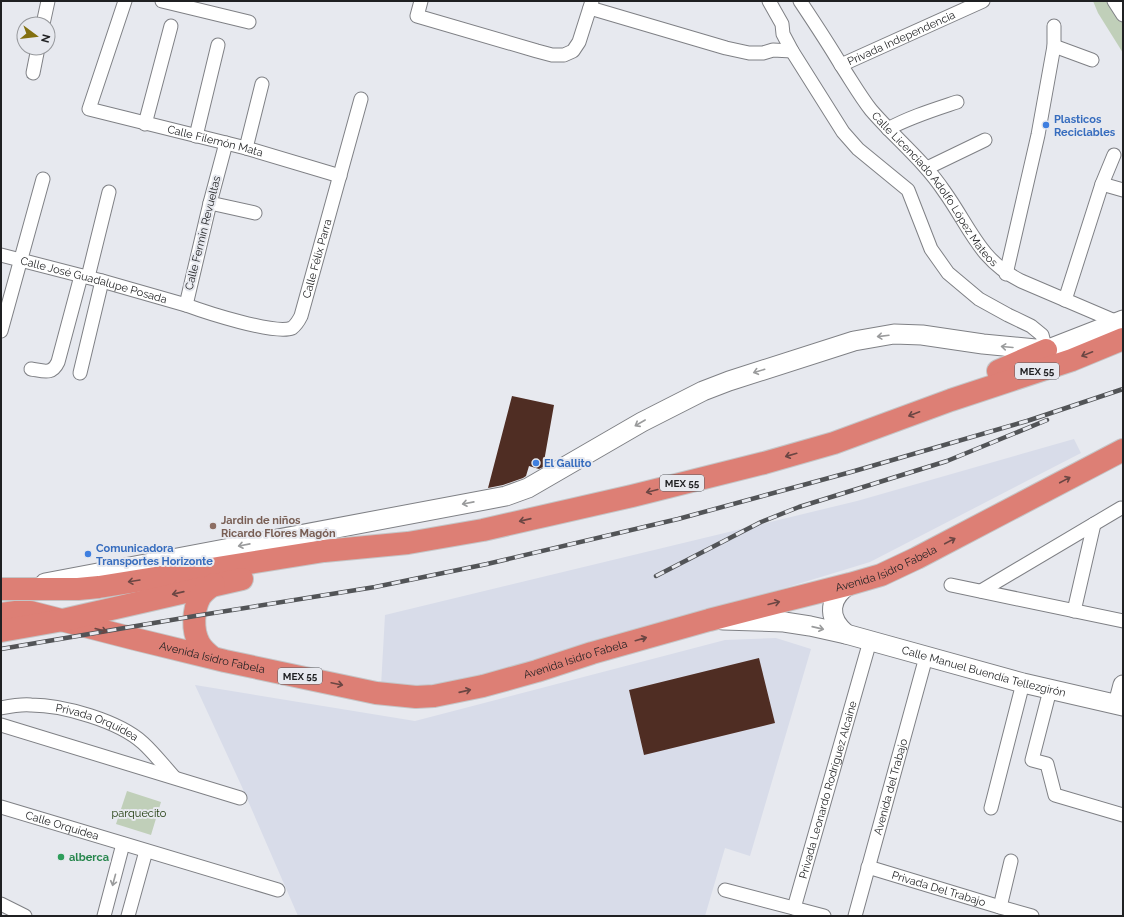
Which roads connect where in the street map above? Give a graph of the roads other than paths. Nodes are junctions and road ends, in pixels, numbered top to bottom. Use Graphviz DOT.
graph roads {
  1 [pos="48,1"];
  2 [pos="125,1"];
  3 [pos="162,1"];
  4 [pos="421,1"];
  5 [pos="769,1"];
  6 [pos="800,1"];
  7 [pos="983,1"];
  8 [pos="1114,1"];
  9 [pos="591,5"];
  10 [pos="1123,15"];
  11 [pos="45,16"];
  12 [pos="249,22"];
  13 [pos="171,26"];
  14 [pos="1054,26"];
  15 [pos="218,45"];
  16 [pos="1054,46"];
  17 [pos="792,51"];
  18 [pos="36,56"];
  19 [pos="1092,60"];
  20 [pos="841,65"];
  21 [pos="33,73"];
  22 [pos="262,84"];
  23 [pos="362,100"];
  24 [pos="957,102"];
  25 [pos="145,124"];
  26 [pos="888,129"];
  27 [pos="196,136"];
  28 [pos="985,140"];
  29 [pos="226,143"];
  30 [pos="246,148"];
  31 [pos="1114,155"];
  32 [pos="927,168"];
  33 [pos="340,176"];
  34 [pos="43,179"];
  35 [pos="1102,184"];
  36 [pos="1123,190"];
  37 [pos="109,192"];
  38 [pos="210,202"];
  39 [pos="255,213"];
  40 [pos="1,255"];
  41 [pos="20,260"];
  42 [pos="1006,274"];
  43 [pos="84,276"];
  44 [pos="102,281"];
  45 [pos="1065,300"];
  46 [pos="186,306"];
  47 [pos="203,311"];
  48 [pos="1121,327"];
  49 [pos="1,331"];
  50 [pos="1046,350"];
  51 [pos="31,369"];
  52 [pos="80,373"];
  53 [pos="951,400"];
  54 [pos="1123,450"];
  55 [pos="1122,508"];
  56 [pos="1094,524"];
  57 [pos="408,543"];
  58 [pos="214,584"];
  59 [pos="850,584"];
  60 [pos="951,585"];
  61 [pos="5,589"];
  62 [pos="981,591"];
  63 [pos="1074,611"];
  64 [pos="1,614"];
  65 [pos="63,620"];
  66 [pos="709,620"];
  67 [pos="1123,621"];
  68 [pos="1,631"];
  69 [pos="846,634"];
  70 [pos="870,641"];
  71 [pos="212,657"];
  72 [pos="926,657"];
  73 [pos="1023,683"];
  74 [pos="1123,685"];
  75 [pos="1050,690"];
  76 [pos="1121,705"];
  77 [pos="1,708"];
  78 [pos="1,725"];
  79 [pos="175,778"];
  80 [pos="240,798"];
  81 [pos="1,806"];
  82 [pos="991,808"];
  83 [pos="1123,815"];
  84 [pos="123,844"];
  85 [pos="146,850"];
  86 [pos="1011,861"];
  87 [pos="868,867"];
  88 [pos="278,890"];
  89 [pos="725,890"];
  90 [pos="1,904"];
  91 [pos="1000,907"];
  92 [pos="794,908"];
  93 [pos="25,916"];
  94 [pos="104,916"];
  95 [pos="128,916"];
  96 [pos="824,916"];
  97 [pos="856,916"];
  98 [pos="1032,916"];
  1 -- 11 [label="street"];
  2 -- 25 [label="street, Calle Filemón Mata"];
  3 -- 12 [label="street"];
  4 -- 9 [label="street"];
  5 -- 17 [label="street, Calle Licenciado Adolfo López Mateos"];
  6 -- 20 [label="street, Calle Licenciado Adolfo López Mateos"];
  7 -- 20 [label="street, Privada Independencia"];
  8 -- 10 [label="street"];
  9 -- 17 [label="street"];
  13 -- 25 [label="street"];
  14 -- 16 [label="street"];
  15 -- 27 [label="street"];
  16 -- 19 [label="street"];
  16 -- 42 [label="street"];
  17 -- 50 [label="street, Calle Licenciado Adolfo López Mateos"];
  18 -- 21 [label="street"];
  20 -- 26 [label="street, Calle Licenciado Adolfo López Mateos"];
  22 -- 30 [label="street"];
  23 -- 33 [label="street, Calle Félix Parra"];
  24 -- 26 [label="street"];
  25 -- 27 [label="street, Calle Filemón Mata"];
  26 -- 32 [label="street, Calle Licenciado Adolfo López Mateos"];
  27 -- 29 [label="street, Calle Filemón Mata"];
  28 -- 32 [label="street"];
  29 -- 30 [label="street, Calle Filemón Mata"];
  29 -- 38 [label="street, Calle Fermín Revueltas"];
  30 -- 33 [label="street, Calle Filemón Mata"];
  31 -- 35 [label="street"];
  32 -- 42 [label="street, Calle Licenciado Adolfo López Mateos"];
  33 -- 47 [label="street, Calle Félix Parra"];
  34 -- 41 [label="street"];
  35 -- 36 [label="street"];
  35 -- 45 [label="street"];
  37 -- 43 [label="street"];
  38 -- 39 [label="street"];
  38 -- 46 [label="street, Calle Fermín Revueltas"];
  40 -- 41 [label="street, Calle José Guadalupe Posada"];
  41 -- 43 [label="street, Calle José Guadalupe Posada"];
  41 -- 49 [label="street"];
  42 -- 45 [label="street, Calle Licenciado Adolfo López Mateos"];
  43 -- 44 [label="street, Calle José Guadalupe Posada"];
  43 -- 51 [label="street"];
  44 -- 46 [label="street, Calle José Guadalupe Posada"];
  44 -- 52 [label="street"];
  45 -- 48 [label="street, Calle Licenciado Adolfo López Mateos"];
  46 -- 47 [label="street, Calle Fermín Revueltas"];
  48 -- 50 [label="main road, MEX 55"];
  48 -- 53 [label="highway, MEX 55, one-way"];
  50 -- 53 [label="highway"];
  50 -- 61 [label="main road, MEX 55, one-way"];
  53 -- 57 [label="highway, MEX 55, one-way"];
  59 -- 54 [label="highway, Avenida Isidro Fabela / MEX 55, one-way"];
  55 -- 56 [label="street"];
  56 -- 62 [label="street"];
  56 -- 63 [label="street"];
  57 -- 58 [label="highway"];
  57 -- 61 [label="highway, MEX 55, one-way"];
  58 -- 65 [label="highway, one-way"];
  58 -- 71 [label="highway"];
  66 -- 59 [label="highway, Avenida Isidro Fabela / MEX 55, one-way"];
  59 -- 69 [label="main road"];
  60 -- 62 [label="street"];
  62 -- 63 [label="street"];
  63 -- 67 [label="street"];
  64 -- 65 [label="highway, Avenida Isidro Fabela / MEX 55"];
  65 -- 68 [label="highway"];
  65 -- 71 [label="highway, Avenida Isidro Fabela / MEX 55, one-way"];
  66 -- 69 [label="main road, Calle Manuel Buendía Tellezgirón, one-way"];
  71 -- 66 [label="highway, Avenida Isidro Fabela / MEX 55, one-way"];
  69 -- 70 [label="main road, Calle Manuel Buendía Tellezgirón"];
  70 -- 72 [label="main road, Calle Manuel Buendía Tellezgirón"];
  70 -- 92 [label="street, Privada Leonardo Rodríguez Alcaine"];
  72 -- 73 [label="main road, Calle Manuel Buendía Tellezgirón"];
  72 -- 87 [label="street, Avenida del Trabajo"];
  73 -- 75 [label="main road, Calle Manuel Buendía Tellezgirón"];
  73 -- 82 [label="street"];
  74 -- 76 [label="main road"];
  75 -- 76 [label="main road, Calle Manuel Buendía Tellezgirón"];
  75 -- 83 [label="street"];
  77 -- 79 [label="street, Privada Orquídea"];
  78 -- 79 [label="street, Privada Orquídea"];
  79 -- 80 [label="street, Privada Orquídea"];
  81 -- 84 [label="street, Calle Orquidea"];
  84 -- 85 [label="street"];
  84 -- 94 [label="street, one-way"];
  85 -- 88 [label="street"];
  85 -- 95 [label="street"];
  86 -- 91 [label="street"];
  87 -- 91 [label="street, Privada Del Trabajo"];
  87 -- 97 [label="street, Avenida del Trabajo"];
  89 -- 92 [label="street"];
  90 -- 93 [label="street"];
  91 -- 98 [label="street, Privada Del Trabajo"];
  92 -- 96 [label="street"];
}
